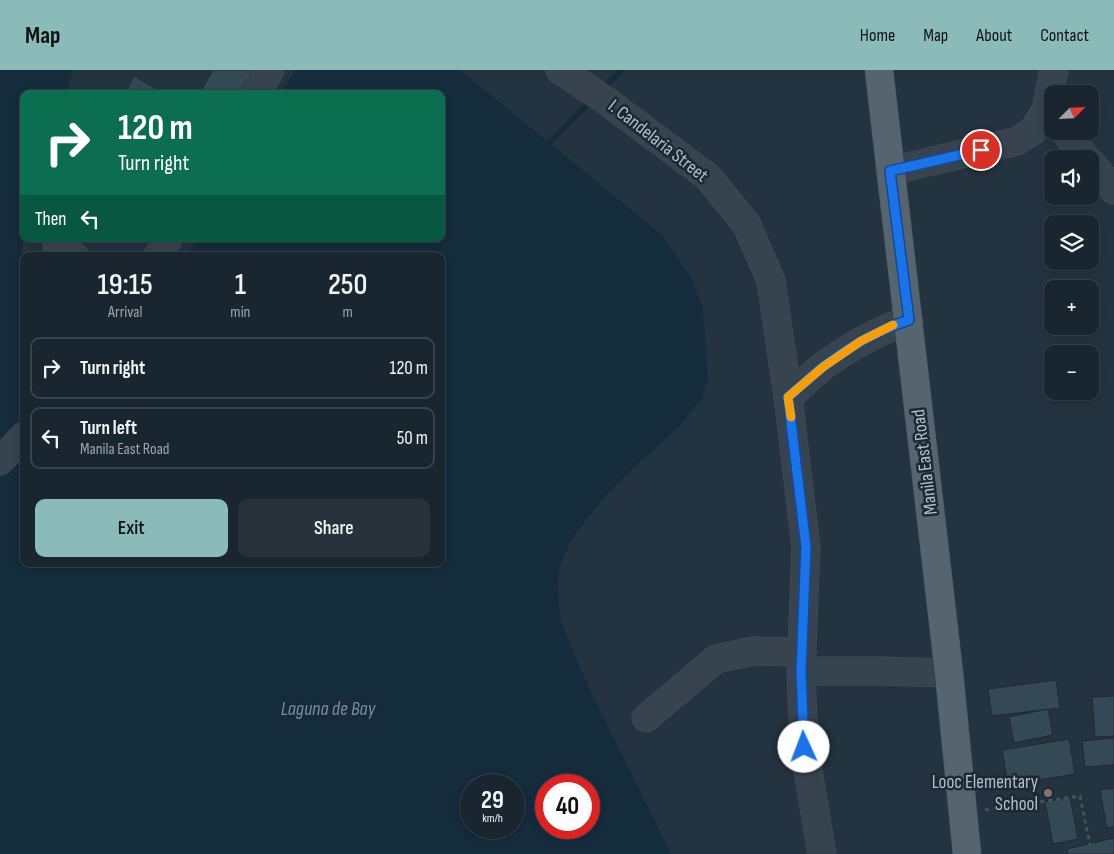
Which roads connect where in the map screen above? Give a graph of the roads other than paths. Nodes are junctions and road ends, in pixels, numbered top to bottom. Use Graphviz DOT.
graph roads {
  1 [pos="270,70"];
  2 [pos="560,70"];
  3 [pos="879,70"];
  4 [pos="1054,70"];
  5 [pos="1052,85"];
  6 [pos="258,90"];
  7 [pos="1044,119"];
  8 [pos="1071,140"];
  9 [pos="1080,150"];
  10 [pos="890,171"];
  11 [pos="1099,172"];
  12 [pos="1114,190"];
  13 [pos="909,320"];
  14 [pos="788,397"];
  15 [pos="20,440"];
  16 [pos="0,461"];
  17 [pos="801,661"];
  18 [pos="949,673"];
  19 [pos="646,718"];
  20 [pos="822,854"];
  21 [pos="967,854"];
  1 -- 6 [label="street"];
  2 -- 14 [label="street, I. Candelaria Street"];
  3 -- 10 [label="main road, Manila East Road"];
  4 -- 5 [label="street"];
  7 -- 10 [label="street"];
  8 -- 9 [label="street"];
  10 -- 13 [label="main road, Manila East Road"];
  11 -- 12 [label="street"];
  13 -- 14 [label="street"];
  13 -- 18 [label="main road, Manila East Road"];
  14 -- 17 [label="street, I. Candelaria Street"];
  15 -- 16 [label="street"];
  17 -- 18 [label="street"];
  17 -- 19 [label="street"];
  17 -- 20 [label="street, I. Candelaria Street"];
  18 -- 21 [label="main road, Manila East Road"];
}
